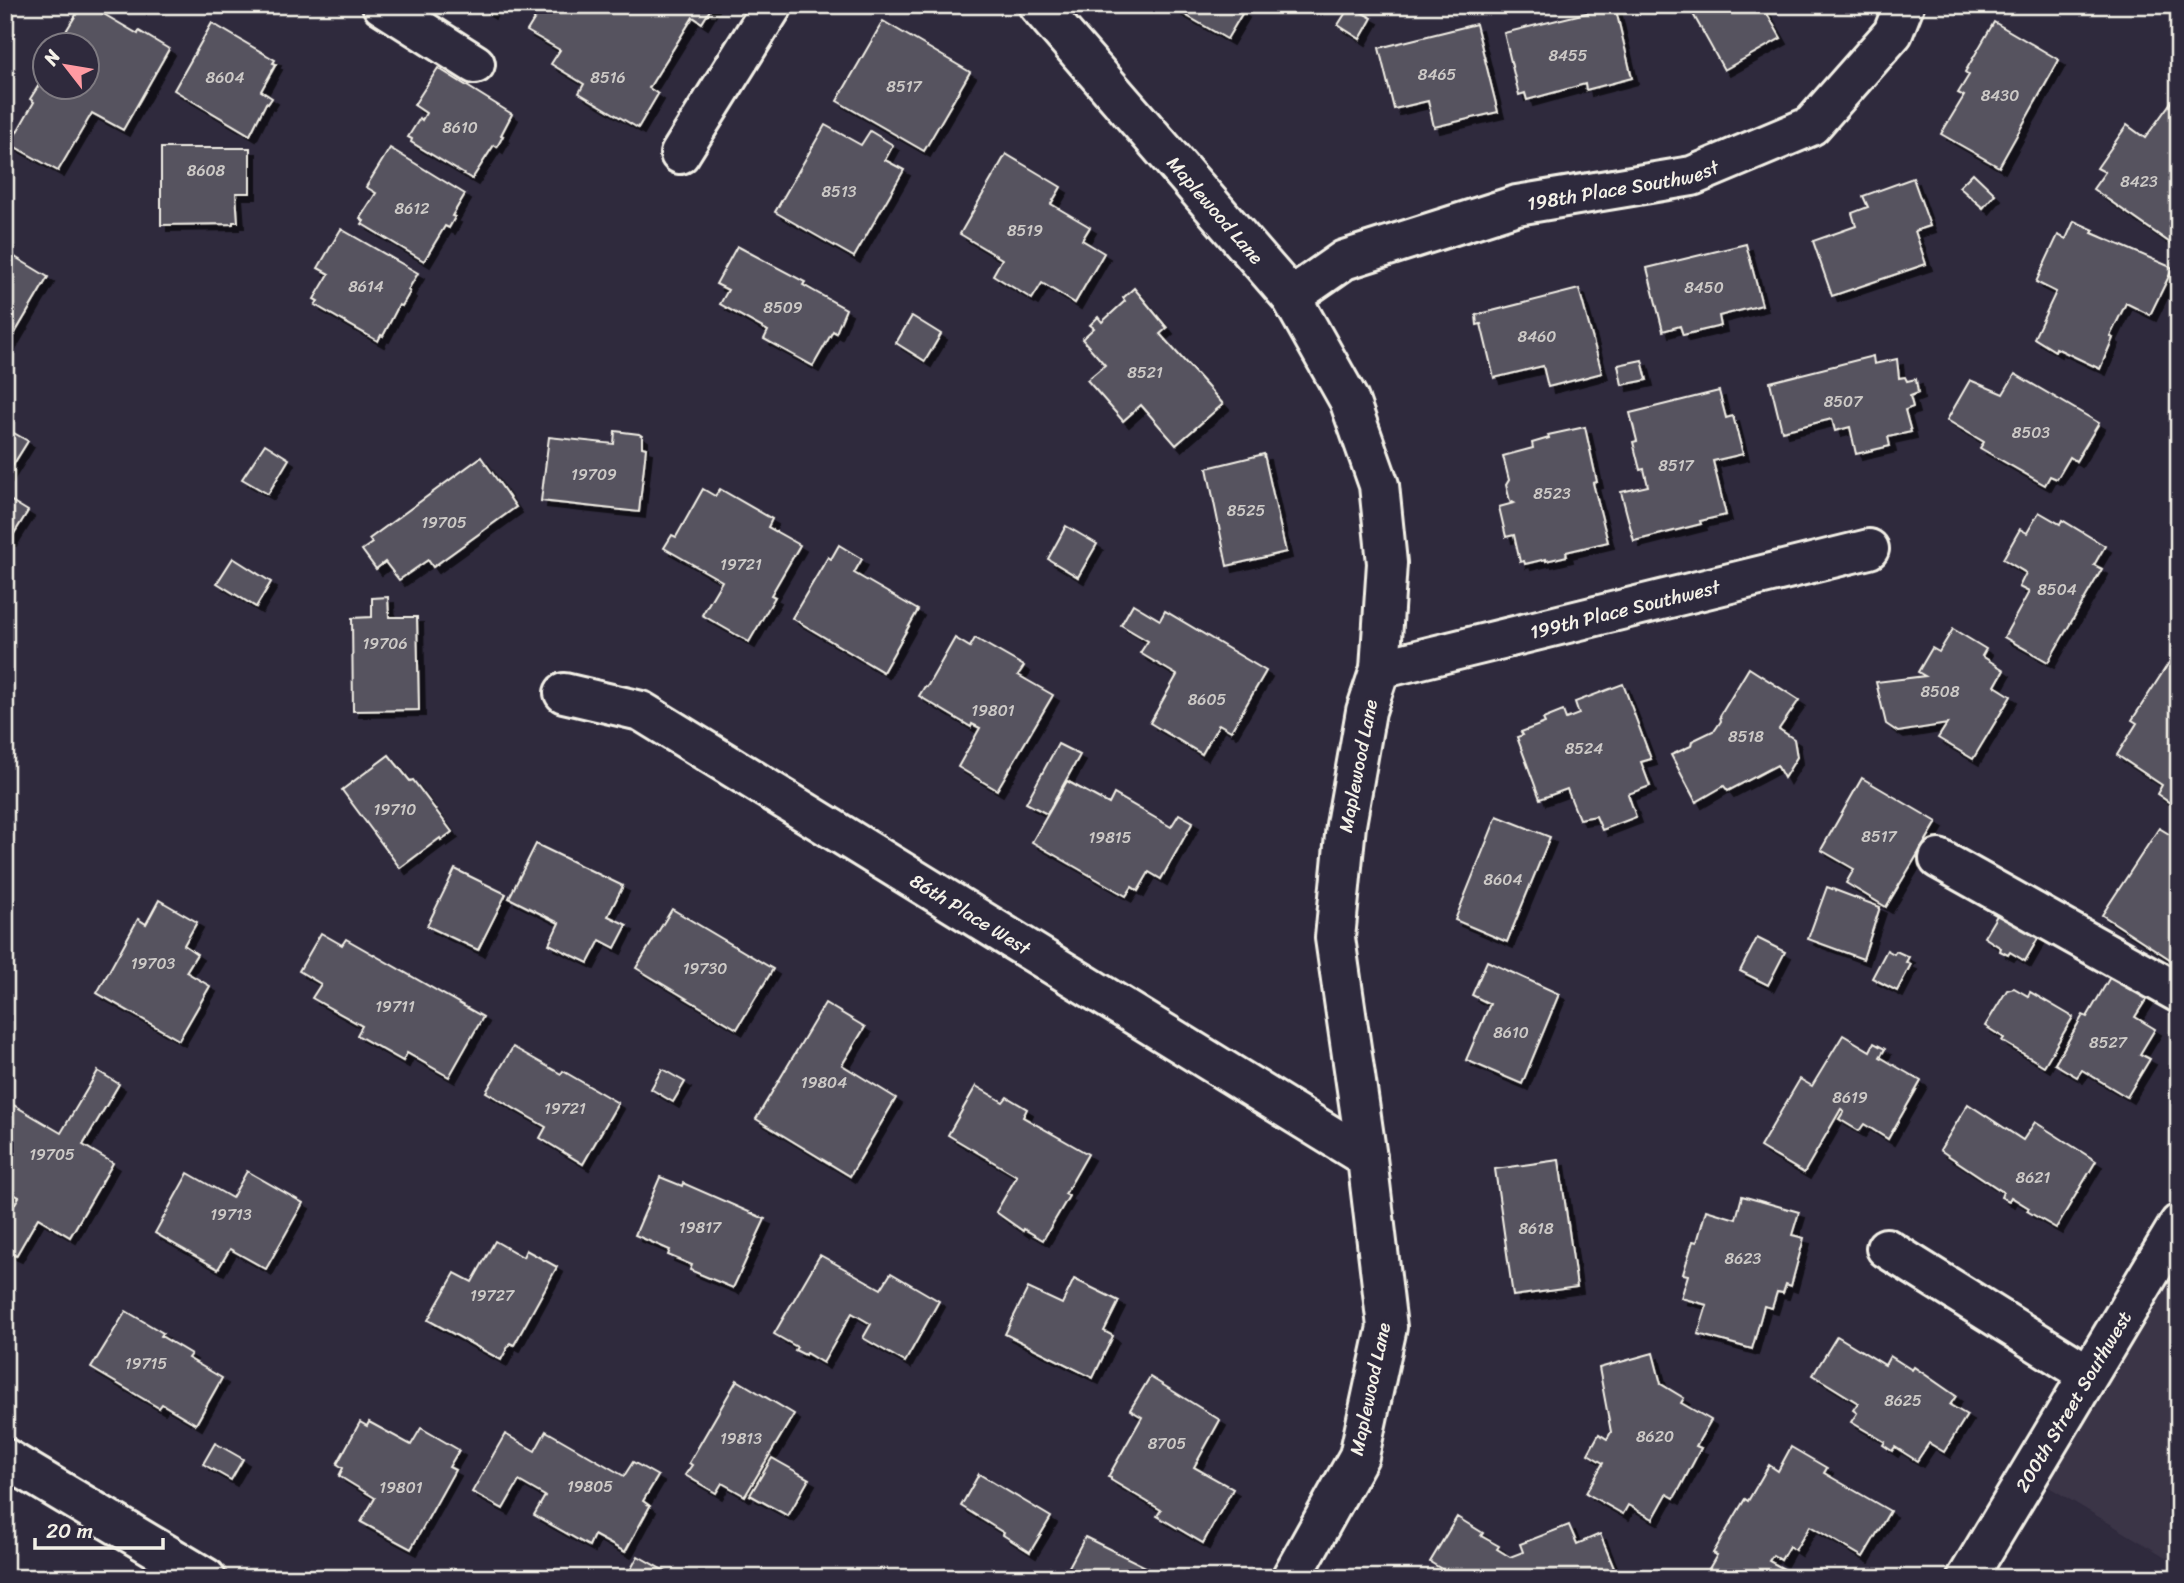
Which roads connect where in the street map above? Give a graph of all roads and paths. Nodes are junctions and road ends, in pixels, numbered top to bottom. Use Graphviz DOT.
graph roads {
  1 [pos="382,5"];
  2 [pos="773,5"];
  3 [pos="1038,5"];
  4 [pos="1904,5"];
  5 [pos="475,64"];
  6 [pos="680,154"];
  7 [pos="1291,297"];
  8 [pos="1869,549"];
  9 [pos="1380,669"];
  10 [pos="564,693"];
  11 [pos="1939,859"];
  12 [pos="2179,993"];
  13 [pos="1367,1158"];
  14 [pos="2179,1224"];
  15 [pos="1886,1248"];
  16 [pos="2088,1374"];
  17 [pos="5,1458"];
  18 [pos="206,1578"];
  19 [pos="1291,1578"];
  20 [pos="1967,1578"];
  1 -- 5 [label="street"];
  2 -- 6 [label="street"];
  3 -- 7 [label="street, Maplewood Lane"];
  4 -- 7 [label="street, 198th Place Southwest"];
  7 -- 9 [label="street, Maplewood Lane"];
  8 -- 9 [label="street, 199th Place Southwest"];
  9 -- 13 [label="street, Maplewood Lane"];
  10 -- 13 [label="street, 86th Place West"];
  11 -- 12 [label="street"];
  13 -- 19 [label="street, Maplewood Lane"];
  14 -- 16 [label="street, 200th Street Southwest"];
  15 -- 16 [label="street"];
  16 -- 20 [label="street, 200th Street Southwest"];
  17 -- 18 [label="street"];
}
